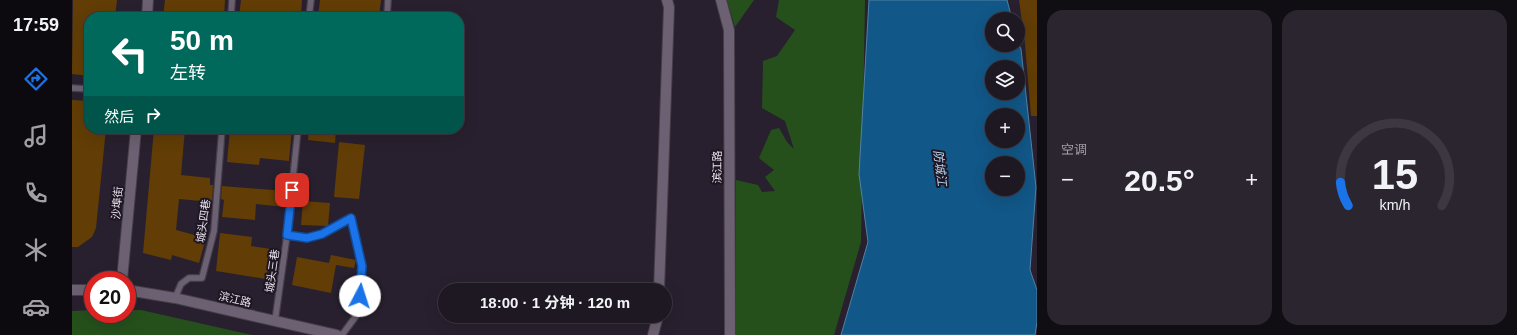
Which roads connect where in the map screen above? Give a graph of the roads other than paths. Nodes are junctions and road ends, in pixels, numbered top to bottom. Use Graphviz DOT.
graph roads {
  1 [pos="148,0"];
  2 [pos="232,0"];
  3 [pos="310,0"];
  4 [pos="388,0"];
  5 [pos="721,0"];
  6 [pos="669,2"];
  7 [pos="147,12"];
  8 [pos="231,12"];
  9 [pos="309,12"];
  10 [pos="387,12"];
  11 [pos="72,88"];
  12 [pos="84,89"];
  13 [pos="136,134"];
  14 [pos="222,134"];
  15 [pos="297,134"];
  16 [pos="287,235"];
  17 [pos="123,271"];
  18 [pos="659,283"];
  19 [pos="72,290"];
  20 [pos="84,290"];
  21 [pos="136,292"];
  22 [pos="175,298"];
  23 [pos="275,321"];
  24 [pos="656,323"];
  25 [pos="337,335"];
  26 [pos="342,335"];
  27 [pos="653,335"];
  28 [pos="730,335"];
  1 -- 7 [label="street"];
  2 -- 8 [label="lane"];
  3 -- 9 [label="lane"];
  4 -- 10 [label="lane"];
  5 -- 28 [label="street, 滨江路"];
  6 -- 18 [label="street"];
  11 -- 12 [label="lane"];
  13 -- 17 [label="street, 沙埠街"];
  14 -- 22 [label="lane, 城头四巷"];
  15 -- 16 [label="lane, 城头三巷"];
  16 -- 23 [label="lane, 城头三巷"];
  16 -- 26 [label="lane"];
  19 -- 20 [label="street"];
  21 -- 22 [label="street, 滨江路"];
  22 -- 23 [label="street, 滨江路"];
  23 -- 25 [label="street, 滨江路"];
  24 -- 27 [label="street"];
}
